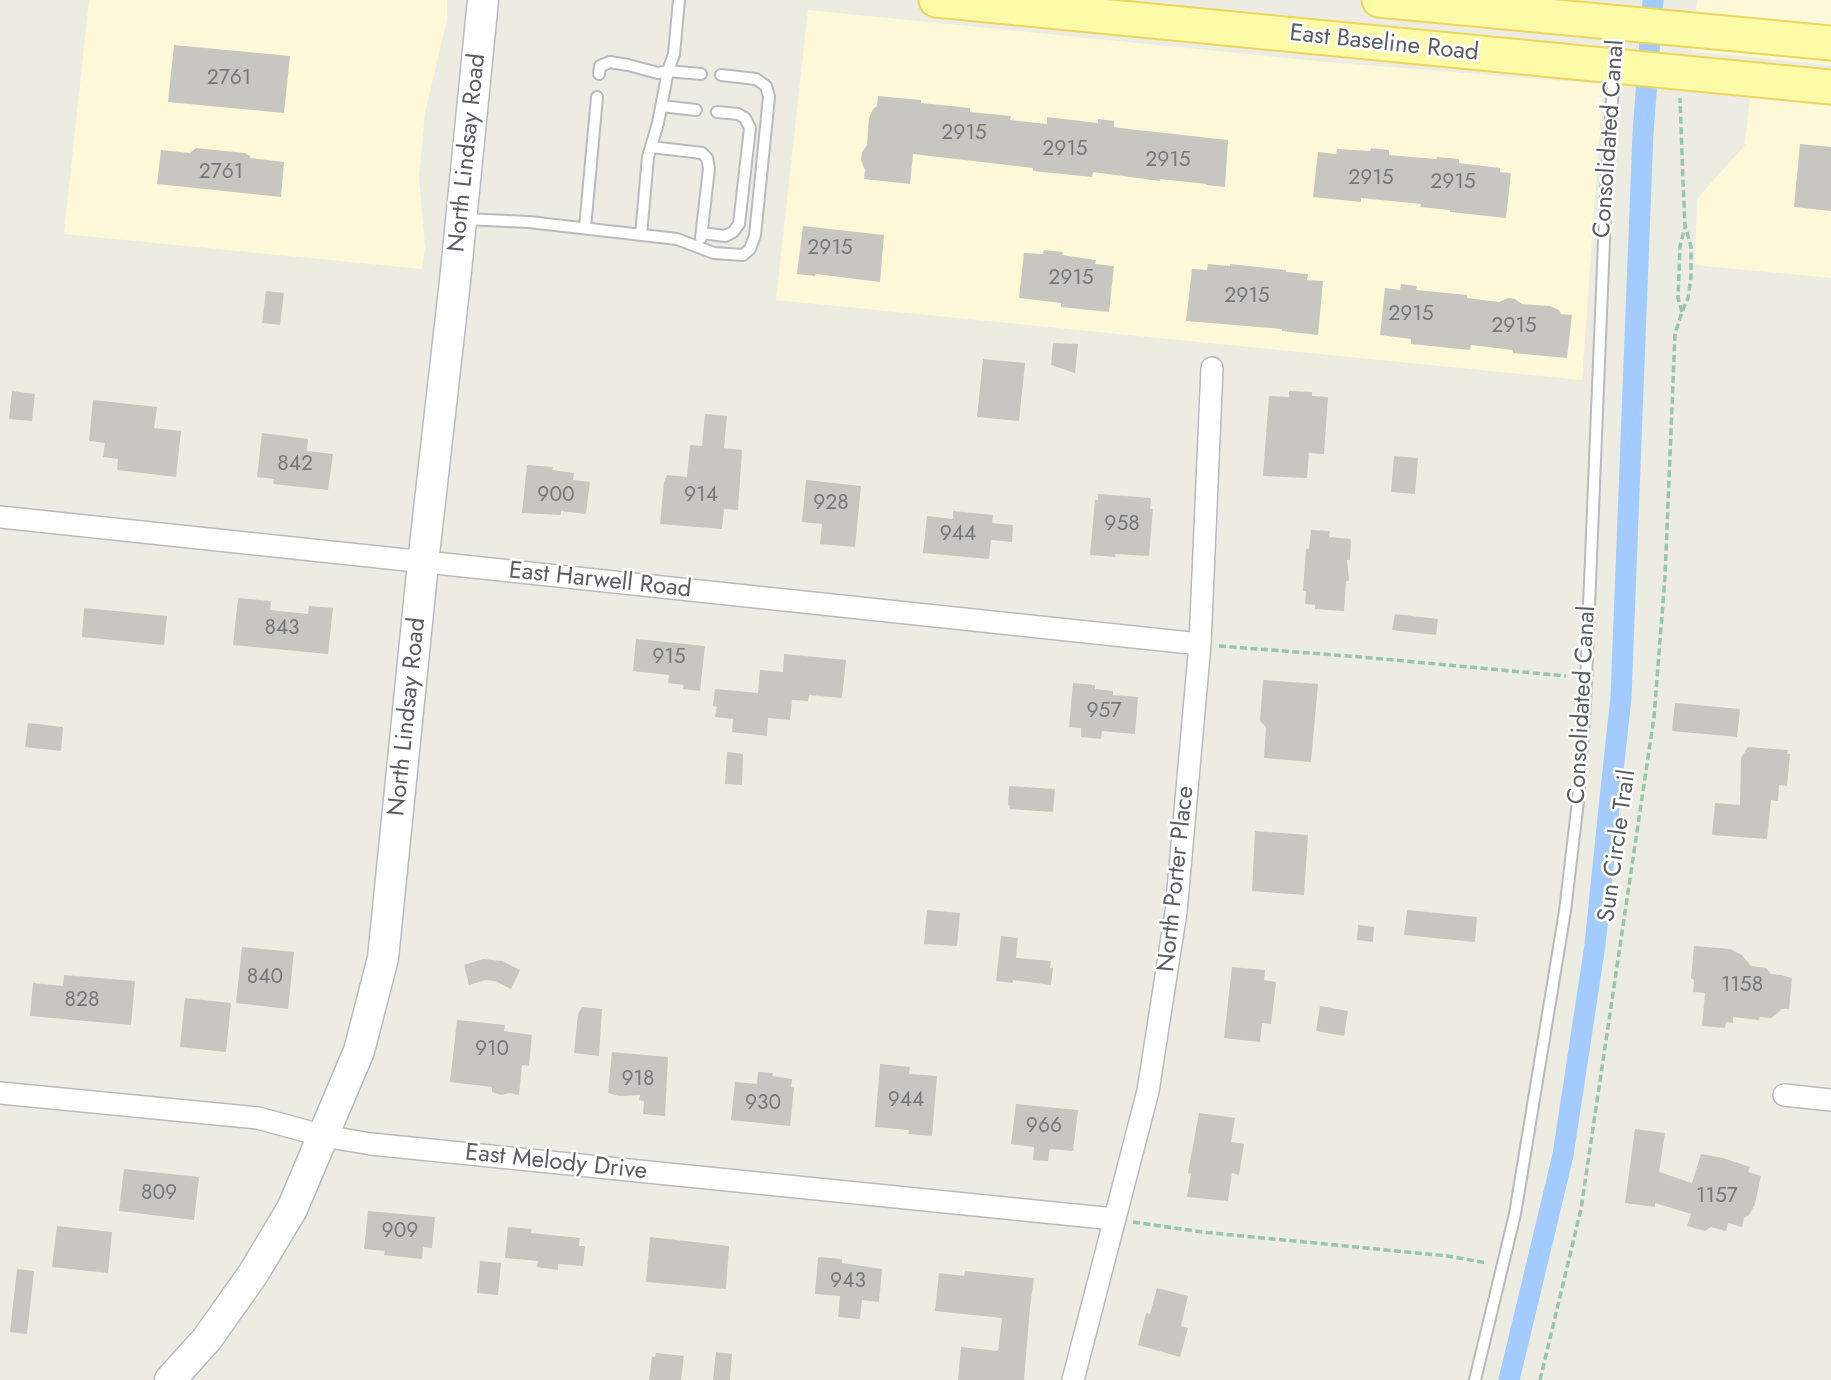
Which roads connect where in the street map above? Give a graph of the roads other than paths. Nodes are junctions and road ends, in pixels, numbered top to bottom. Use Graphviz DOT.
graph roads {
  1 [pos="483,0"];
  2 [pos="679,0"];
  3 [pos="936,0"];
  4 [pos="1379,0"];
  5 [pos="1618,22"];
  6 [pos="1831,43"];
  7 [pos="1614,66"];
  8 [pos="668,71"];
  9 [pos="599,74"];
  10 [pos="701,74"];
  11 [pos="721,75"];
  12 [pos="1831,87"];
  13 [pos="597,97"];
  14 [pos="661,106"];
  15 [pos="696,110"];
  16 [pos="717,112"];
  17 [pos="651,147"];
  18 [pos="461,219"];
  19 [pos="585,229"];
  20 [pos="702,233"];
  21 [pos="641,235"];
  22 [pos="700,248"];
  23 [pos="1212,368"];
  24 [pos="0,517"];
  25 [pos="423,563"];
  26 [pos="1200,644"];
  27 [pos="0,1093"];
  28 [pos="1784,1095"];
  29 [pos="1831,1100"];
  30 [pos="324,1136"];
  31 [pos="1114,1219"];
  32 [pos="170,1380"];
  33 [pos="1073,1380"];
  34 [pos="1475,1380"];
  1 -- 18 [label="main road, North Lindsay Road"];
  2 -- 8 [label="lane"];
  3 -- 7 [label="main road, East Baseline Road"];
  4 -- 5 [label="main road, East Baseline Road"];
  5 -- 6 [label="main road, East Baseline Road"];
  5 -- 7 [label="lane, Consolidated Canal"];
  7 -- 12 [label="main road, East Baseline Road"];
  7 -- 34 [label="lane, Consolidated Canal"];
  8 -- 9 [label="lane"];
  8 -- 10 [label="lane"];
  8 -- 14 [label="lane"];
  11 -- 22 [label="lane"];
  13 -- 19 [label="lane"];
  14 -- 15 [label="lane"];
  14 -- 17 [label="lane"];
  16 -- 20 [label="lane"];
  17 -- 20 [label="lane"];
  17 -- 21 [label="lane"];
  18 -- 19 [label="lane"];
  18 -- 25 [label="main road, North Lindsay Road"];
  19 -- 21 [label="lane"];
  20 -- 22 [label="lane"];
  21 -- 22 [label="lane"];
  23 -- 26 [label="street, North Porter Place"];
  24 -- 25 [label="street, East Harwell Road"];
  25 -- 26 [label="street, East Harwell Road"];
  25 -- 30 [label="main road, North Lindsay Road"];
  26 -- 31 [label="street, North Porter Place"];
  27 -- 30 [label="street, East Melody Drive"];
  28 -- 29 [label="street"];
  30 -- 31 [label="street, East Melody Drive"];
  30 -- 32 [label="main road, North Lindsay Road"];
  31 -- 33 [label="street, North Porter Place"];
}
